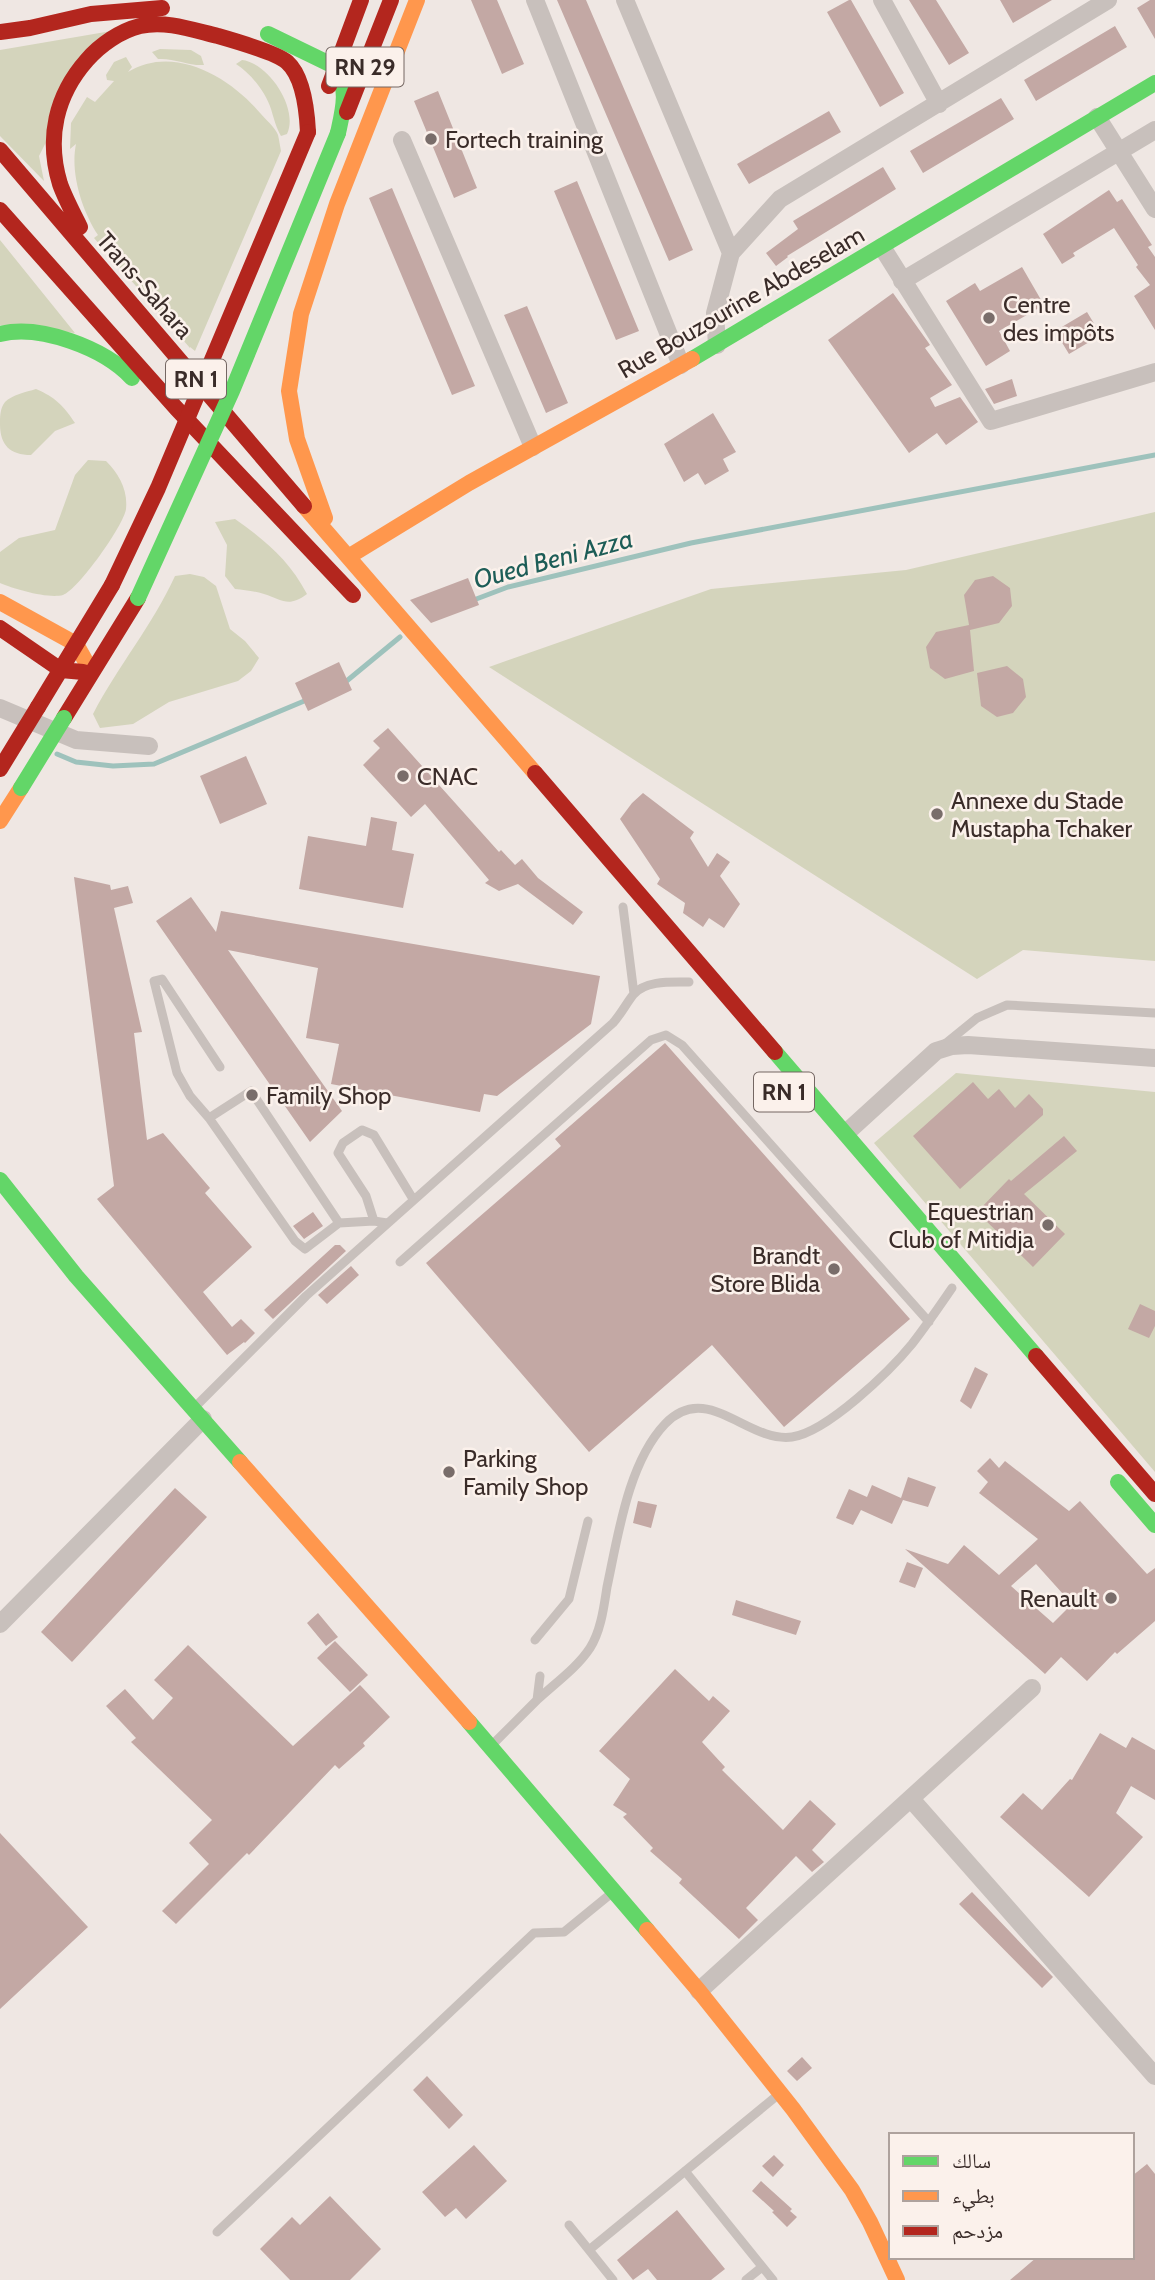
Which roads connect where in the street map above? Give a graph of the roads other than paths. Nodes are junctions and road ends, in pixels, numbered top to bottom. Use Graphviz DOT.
graph roads {
  1 [pos="391,0"];
  2 [pos="416,0"];
  3 [pos="534,0"];
  4 [pos="625,0"];
  5 [pos="882,0"];
  6 [pos="1108,0"];
  7 [pos="360,3"];
  8 [pos="175,7"];
  9 [pos="339,23"];
  10 [pos="252,27"];
  11 [pos="0,32"];
  12 [pos="316,35"];
  13 [pos="290,44"];
  14 [pos="286,62"];
  15 [pos="336,67"];
  16 [pos="361,77"];
  17 [pos="1155,83"];
  18 [pos="330,92"];
  19 [pos="939,104"];
  20 [pos="1097,117"];
  21 [pos="1155,130"];
  22 [pos="308,132"];
  23 [pos="338,133"];
  24 [pos="402,139"];
  25 [pos="0,150"];
  26 [pos="1119,151"];
  27 [pos="1155,209"];
  28 [pos="0,210"];
  29 [pos="882,247"];
  30 [pos="731,253"];
  31 [pos="97,264"];
  32 [pos="902,281"];
  33 [pos="0,334"];
  34 [pos="717,345"];
  35 [pos="681,365"];
  36 [pos="1155,372"];
  37 [pos="176,408"];
  38 [pos="533,447"];
  39 [pos="333,540"];
  40 [pos="348,558"];
  41 [pos="112,585"];
  42 [pos="0,601"];
  43 [pos="77,608"];
  44 [pos="366,609"];
  45 [pos="24,615"];
  46 [pos="55,615"];
  47 [pos="0,628"];
  48 [pos="76,644"];
  49 [pos="61,670"];
  50 [pos="93,673"];
  51 [pos="0,708"];
  52 [pos="149,746"];
  53 [pos="0,769"];
  54 [pos="0,821"];
  55 [pos="619,902"];
  56 [pos="639,926"];
  57 [pos="672,963"];
  58 [pos="693,987"];
  59 [pos="634,994"];
  60 [pos="1155,1013"];
  61 [pos="936,1051"];
  62 [pos="1155,1058"];
  63 [pos="220,1067"];
  64 [pos="209,1118"];
  65 [pos="846,1133"];
  66 [pos="0,1180"];
  67 [pos="413,1199"];
  68 [pos="374,1221"];
  69 [pos="339,1223"];
  70 [pos="387,1223"];
  71 [pos="400,1262"];
  72 [pos="952,1288"];
  73 [pos="929,1322"];
  74 [pos="198,1414"];
  75 [pos="1111,1474"];
  76 [pos="1155,1494"];
  77 [pos="588,1521"];
  78 [pos="1155,1525"];
  79 [pos="0,1624"];
  80 [pos="535,1640"];
  81 [pos="540,1676"];
  82 [pos="1032,1688"];
  83 [pos="537,1700"];
  84 [pos="490,1746"];
  85 [pos="911,1799"];
  86 [pos="614,1891"];
  87 [pos="699,1991"];
  88 [pos="1155,2076"];
  89 [pos="780,2093"];
  90 [pos="685,2171"];
  91 [pos="569,2225"];
  92 [pos="217,2232"];
  93 [pos="589,2250"];
  94 [pos="762,2267"];
  95 [pos="613,2280"];
  96 [pos="746,2280"];
  97 [pos="773,2280"];
  98 [pos="897,2280"];
  1 -- 16 [label="main road, RN 29"];
  2 -- 39 [label="main road"];
  3 -- 35 [label="street"];
  4 -- 30 [label="street"];
  5 -- 19 [label="street"];
  6 -- 19 [label="street"];
  7 -- 9 [label="main road"];
  7 -- 15 [label="main road, RN 29"];
  8 -- 11 [label="main road"];
  10 -- 13 [label="main road"];
  12 -- 13 [label="main road"];
  13 -- 15 [label="main road"];
  14 -- 18 [label="main road"];
  14 -- 22 [label="main road"];
  14 -- 31 [label="main road"];
  15 -- 18 [label="main road"];
  16 -- 18 [label="main road"];
  16 -- 23 [label="main road, RN 29"];
  17 -- 20 [label="main road, Rue Bouzourine Abdeselam"];
  18 -- 22 [label="main road"];
  18 -- 23 [label="main road"];
  19 -- 30 [label="street"];
  20 -- 26 [label="street"];
  20 -- 29 [label="main road, Rue Bouzourine Abdeselam"];
  21 -- 26 [label="street"];
  22 -- 41 [label="main road, bridge"];
  23 -- 50 [label="main road, bridge"];
  24 -- 38 [label="street"];
  25 -- 31 [label="main road, Trans-Sahara / RN 1"];
  26 -- 27 [label="street"];
  26 -- 32 [label="street"];
  28 -- 37 [label="main road, RN 1"];
  29 -- 32 [label="street"];
  29 -- 34 [label="main road, Rue Bouzourine Abdeselam"];
  30 -- 34 [label="street"];
  31 -- 39 [label="main road, Trans-Sahara / RN 1"];
  32 -- 36 [label="street"];
  33 -- 37 [label="main road"];
  34 -- 35 [label="main road, Rue Bouzourine Abdeselam"];
  35 -- 38 [label="main road, Rue Bouzourine Abdeselam"];
  37 -- 44 [label="main road, RN 1"];
  38 -- 40 [label="main road, Rue Bouzourine Abdeselam"];
  39 -- 40 [label="main road, Trans-Sahara / RN 1"];
  40 -- 65 [label="main road, Trans-Sahara / RN 1"];
  41 -- 43 [label="main road"];
  41 -- 48 [label="main road"];
  42 -- 45 [label="main road"];
  45 -- 46 [label="main road"];
  45 -- 48 [label="main road"];
  47 -- 49 [label="main road"];
  48 -- 49 [label="main road"];
  48 -- 50 [label="main road"];
  49 -- 50 [label="main road"];
  49 -- 53 [label="main road, bridge"];
  50 -- 54 [label="main road, bridge"];
  51 -- 52 [label="street"];
  55 -- 56 [label="main road"];
  55 -- 59 [label="lane"];
  57 -- 58 [label="main road"];
  58 -- 59 [label="lane"];
  59 -- 67 [label="lane"];
  60 -- 61 [label="lane"];
  61 -- 62 [label="street"];
  61 -- 65 [label="street"];
  63 -- 64 [label="lane"];
  64 -- 69 [label="lane"];
  64 -- 69 [label="lane"];
  65 -- 76 [label="main road, RN 1"];
  66 -- 74 [label="main road"];
  67 -- 68 [label="lane"];
  67 -- 70 [label="lane"];
  68 -- 69 [label="lane"];
  68 -- 70 [label="lane"];
  70 -- 74 [label="lane"];
  71 -- 73 [label="lane"];
  72 -- 73 [label="lane"];
  73 -- 83 [label="lane"];
  74 -- 79 [label="street"];
  74 -- 84 [label="main road"];
  75 -- 78 [label="main road"];
  77 -- 80 [label="lane"];
  81 -- 83 [label="lane"];
  82 -- 85 [label="street"];
  83 -- 84 [label="lane"];
  84 -- 86 [label="main road"];
  85 -- 87 [label="street"];
  85 -- 88 [label="street"];
  86 -- 87 [label="main road"];
  86 -- 92 [label="lane"];
  87 -- 89 [label="main road"];
  89 -- 90 [label="lane"];
  89 -- 98 [label="main road"];
  90 -- 93 [label="lane"];
  90 -- 94 [label="lane"];
  91 -- 93 [label="lane"];
  93 -- 95 [label="lane"];
  94 -- 96 [label="lane"];
  94 -- 97 [label="lane"];
}
